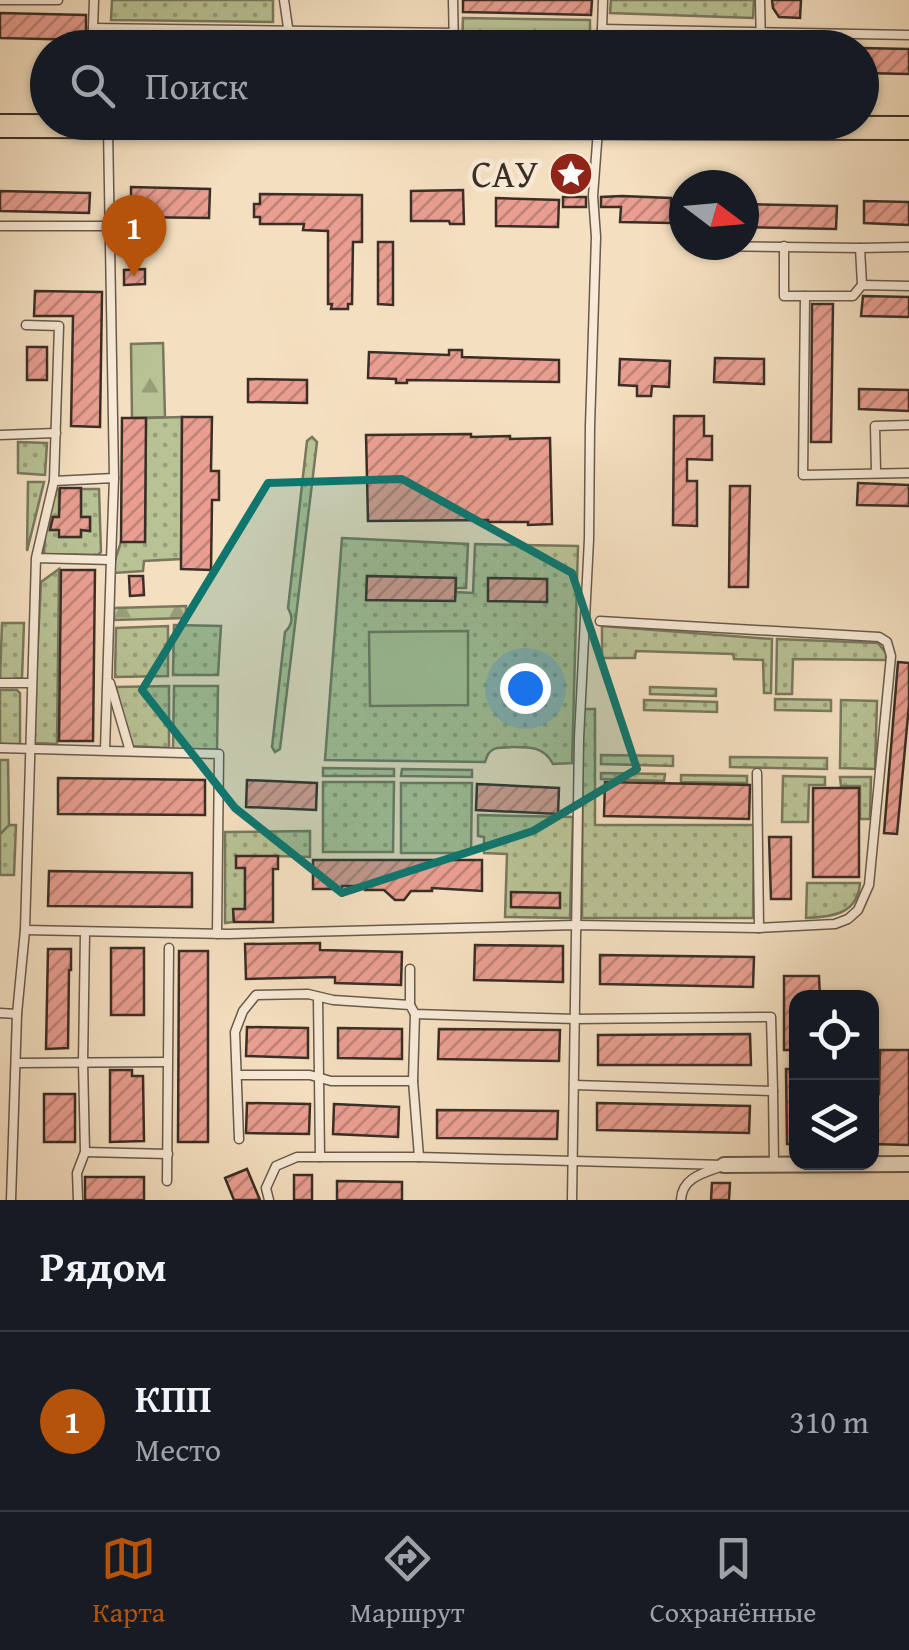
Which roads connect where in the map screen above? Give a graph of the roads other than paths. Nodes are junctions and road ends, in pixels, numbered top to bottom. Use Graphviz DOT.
graph roads {
  1 [pos="0,0"];
  2 [pos="16,0"];
  3 [pos="58,0"];
  4 [pos="94,0"];
  5 [pos="284,0"];
  6 [pos="452,0"];
  7 [pos="603,0"];
  8 [pos="760,0"];
  9 [pos="93,28"];
  10 [pos="602,29"];
  11 [pos="224,30"];
  12 [pos="290,30"];
  13 [pos="454,30"];
  14 [pos="681,30"];
  15 [pos="760,30"];
  16 [pos="879,34"];
  17 [pos="909,35"];
  18 [pos="0,126"];
  19 [pos="30,126"];
  20 [pos="879,127"];
  21 [pos="909,128"];
  22 [pos="100,140"];
  23 [pos="597,140"];
  24 [pos="0,226"];
  25 [pos="109,226"];
  26 [pos="759,246"];
  27 [pos="784,246"];
  28 [pos="860,248"];
  29 [pos="909,248"];
  30 [pos="862,285"];
  31 [pos="909,286"];
  32 [pos="805,296"];
  33 [pos="26,326"];
  34 [pos="909,425"];
  35 [pos="56,434"];
  36 [pos="0,435"];
  37 [pos="876,472"];
  38 [pos="909,473"];
  39 [pos="114,478"];
  40 [pos="54,481"];
  41 [pos="36,558"];
  42 [pos="111,560"];
  43 [pos="600,621"];
  44 [pos="107,674"];
  45 [pos="0,683"];
  46 [pos="32,683"];
  47 [pos="0,748"];
  48 [pos="29,748"];
  49 [pos="106,750"];
  50 [pos="130,751"];
  51 [pos="757,773"];
  52 [pos="576,925"];
  53 [pos="759,928"];
  54 [pos="25,930"];
  55 [pos="85,932"];
  56 [pos="218,934"];
  57 [pos="170,948"];
  58 [pos="410,969"];
  59 [pos="318,996"];
  60 [pos="413,1010"];
  61 [pos="0,1013"];
  62 [pos="17,1014"];
  63 [pos="575,1018"];
  64 [pos="83,1062"];
  65 [pos="167,1062"];
  66 [pos="17,1063"];
  67 [pos="238,1076"];
  68 [pos="318,1078"];
  69 [pos="414,1081"];
  70 [pos="574,1084"];
  71 [pos="772,1091"];
  72 [pos="239,1138"];
  73 [pos="85,1152"];
  74 [pos="168,1154"];
  75 [pos="320,1157"];
  76 [pos="419,1157"];
  77 [pos="573,1160"];
  78 [pos="909,1164"];
  79 [pos="724,1165"];
  80 [pos="774,1165"];
  81 [pos="167,1181"];
  82 [pos="11,1200"];
  83 [pos="78,1200"];
  84 [pos="269,1200"];
  85 [pos="572,1200"];
  86 [pos="682,1200"];
  1 -- 2 [label="lane"];
  2 -- 3 [label="lane"];
  4 -- 9 [label="lane"];
  5 -- 12 [label="lane"];
  6 -- 13 [label="lane"];
  7 -- 10 [label="lane"];
  8 -- 15 [label="lane"];
  9 -- 11 [label="lane"];
  10 -- 14 [label="lane"];
  16 -- 17 [label="lane"];
  18 -- 19 [label="main road"];
  20 -- 21 [label="main road"];
  22 -- 25 [label="lane"];
  23 -- 52 [label="lane"];
  24 -- 25 [label="lane"];
  25 -- 39 [label="lane"];
  26 -- 27 [label="lane"];
  27 -- 28 [label="lane"];
  27 -- 32 [label="lane"];
  28 -- 29 [label="lane"];
  28 -- 30 [label="lane"];
  30 -- 31 [label="lane"];
  30 -- 32 [label="lane"];
  32 -- 37 [label="lane"];
  33 -- 35 [label="lane"];
  34 -- 37 [label="lane"];
  35 -- 36 [label="lane"];
  35 -- 40 [label="lane"];
  37 -- 38 [label="lane"];
  39 -- 40 [label="lane"];
  39 -- 42 [label="lane"];
  40 -- 41 [label="lane"];
  41 -- 42 [label="lane"];
  41 -- 46 [label="lane"];
  42 -- 44 [label="lane"];
  43 -- 53 [label="lane"];
  44 -- 49 [label="lane"];
  44 -- 50 [label="lane"];
  45 -- 46 [label="lane"];
  46 -- 48 [label="lane"];
  47 -- 48 [label="lane"];
  48 -- 49 [label="lane"];
  48 -- 54 [label="lane"];
  49 -- 50 [label="lane"];
  50 -- 56 [label="lane"];
  51 -- 53 [label="lane"];
  52 -- 53 [label="lane"];
  52 -- 56 [label="lane"];
  52 -- 63 [label="lane"];
  54 -- 55 [label="lane"];
  54 -- 62 [label="lane"];
  55 -- 56 [label="lane"];
  55 -- 64 [label="lane"];
  57 -- 65 [label="lane"];
  58 -- 60 [label="lane"];
  59 -- 60 [label="lane"];
  59 -- 67 [label="lane"];
  59 -- 68 [label="lane"];
  60 -- 63 [label="lane"];
  60 -- 69 [label="lane"];
  61 -- 62 [label="lane"];
  62 -- 66 [label="lane"];
  63 -- 70 [label="lane"];
  63 -- 71 [label="lane"];
  64 -- 65 [label="lane"];
  64 -- 66 [label="lane"];
  64 -- 73 [label="lane"];
  65 -- 74 [label="lane"];
  66 -- 82 [label="lane"];
  67 -- 68 [label="lane"];
  67 -- 72 [label="lane"];
  68 -- 69 [label="lane"];
  68 -- 75 [label="lane"];
  69 -- 76 [label="lane"];
  70 -- 71 [label="lane"];
  70 -- 77 [label="lane"];
  71 -- 80 [label="lane"];
  73 -- 74 [label="lane"];
  73 -- 83 [label="lane"];
  74 -- 81 [label="lane"];
  75 -- 76 [label="lane"];
  75 -- 84 [label="lane"];
  76 -- 77 [label="lane"];
  77 -- 79 [label="lane"];
  77 -- 85 [label="lane"];
  78 -- 80 [label="street"];
  79 -- 80 [label="street"];
  79 -- 86 [label="lane"];
}
